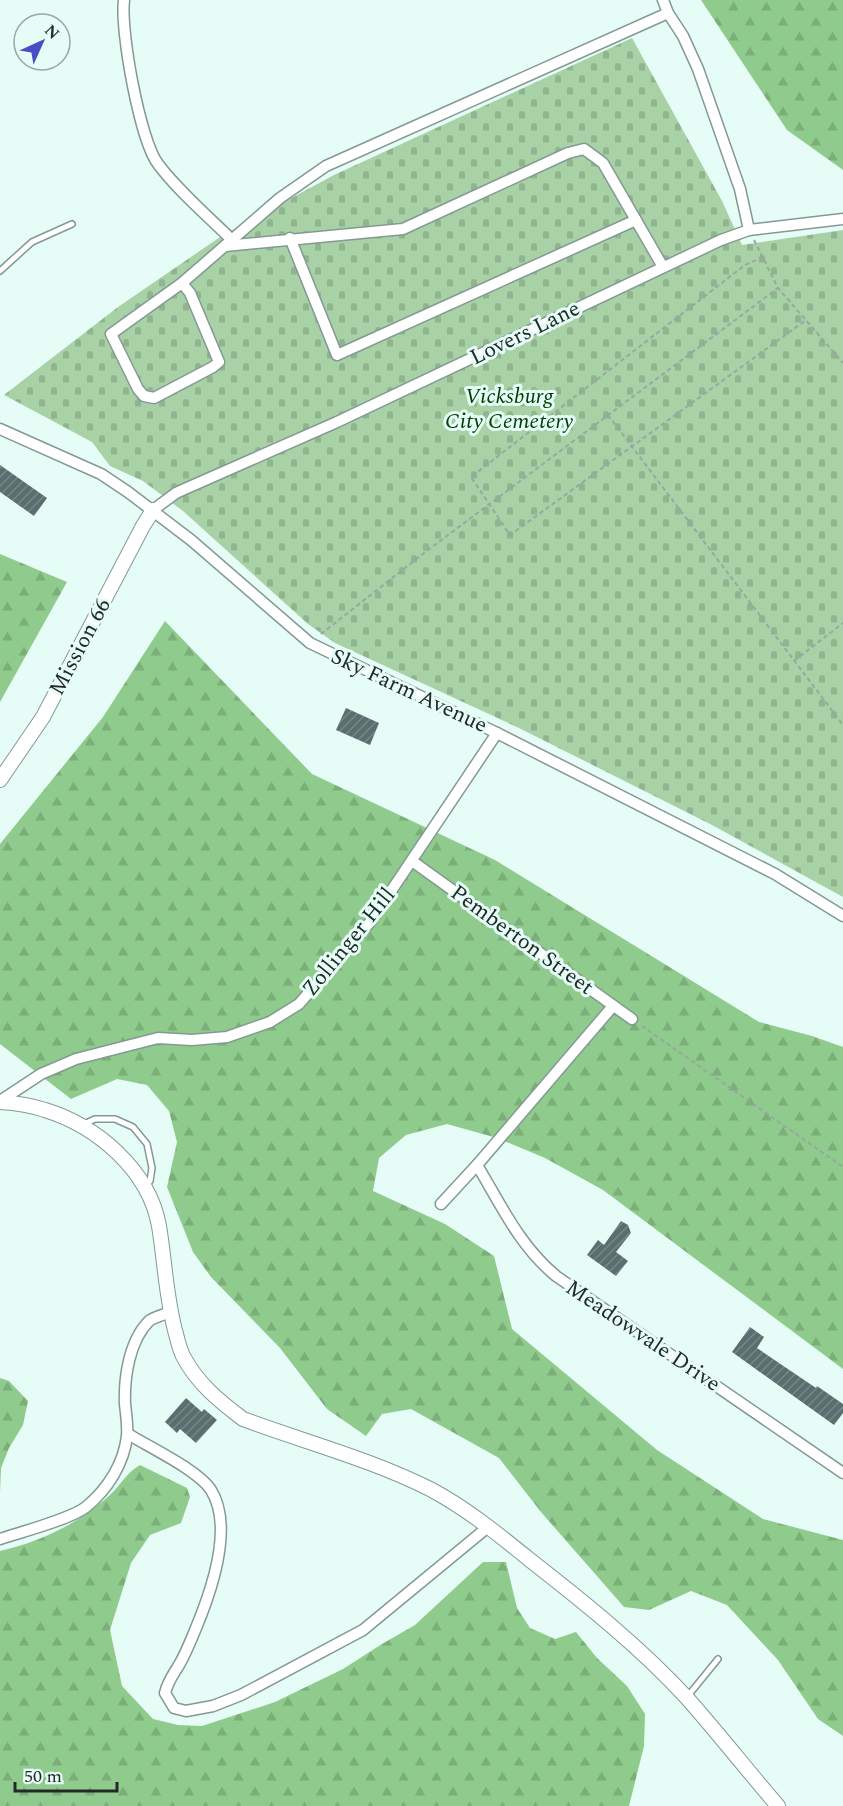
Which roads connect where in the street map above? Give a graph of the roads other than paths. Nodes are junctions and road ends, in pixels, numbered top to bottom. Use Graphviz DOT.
graph roads {
  1 [pos="124,0"];
  2 [pos="663,0"];
  3 [pos="668,12"];
  4 [pos="843,219"];
  5 [pos="636,220"];
  6 [pos="72,224"];
  7 [pos="749,230"];
  8 [pos="290,238"];
  9 [pos="229,243"];
  10 [pos="663,267"];
  11 [pos="0,271"];
  12 [pos="182,283"];
  13 [pos="0,429"];
  14 [pos="153,510"];
  15 [pos="497,733"];
  16 [pos="0,780"];
  17 [pos="412,861"];
  18 [pos="843,916"];
  19 [pos="613,1006"];
  20 [pos="632,1019"];
  21 [pos="0,1101"];
  22 [pos="81,1126"];
  23 [pos="477,1165"];
  24 [pos="144,1187"];
  25 [pos="441,1204"];
  26 [pos="170,1312"];
  27 [pos="128,1434"];
  28 [pos="843,1473"];
  29 [pos="488,1527"];
  30 [pos="0,1539"];
  31 [pos="718,1659"];
  32 [pos="686,1698"];
  33 [pos="777,1806"];
  1 -- 9 [label="street"];
  2 -- 3 [label="street"];
  3 -- 7 [label="street"];
  3 -- 9 [label="street"];
  4 -- 7 [label="street, Lovers Lane"];
  5 -- 8 [label="street"];
  5 -- 8 [label="street"];
  5 -- 10 [label="street"];
  6 -- 11 [label="lane"];
  7 -- 10 [label="street, Lovers Lane"];
  8 -- 9 [label="street"];
  9 -- 12 [label="street"];
  10 -- 14 [label="street, Lovers Lane"];
  12 -- 12 [label="street"];
  13 -- 14 [label="street, Sky Farm Avenue"];
  14 -- 15 [label="street, Sky Farm Avenue"];
  14 -- 16 [label="street, Mission 66"];
  15 -- 17 [label="street, Zollinger Hill"];
  15 -- 18 [label="street, Sky Farm Avenue"];
  17 -- 19 [label="street, Pemberton Street"];
  17 -- 21 [label="street, Zollinger Hill"];
  19 -- 20 [label="street, Pemberton Street"];
  19 -- 23 [label="street"];
  21 -- 22 [label="street"];
  22 -- 24 [label="street"];
  22 -- 24 [label="lane"];
  23 -- 25 [label="street"];
  23 -- 28 [label="street, Meadowvale Drive"];
  24 -- 26 [label="street"];
  26 -- 27 [label="street"];
  26 -- 29 [label="street"];
  27 -- 29 [label="street"];
  27 -- 30 [label="street"];
  29 -- 32 [label="street"];
  31 -- 32 [label="lane"];
  32 -- 33 [label="street"];
}
